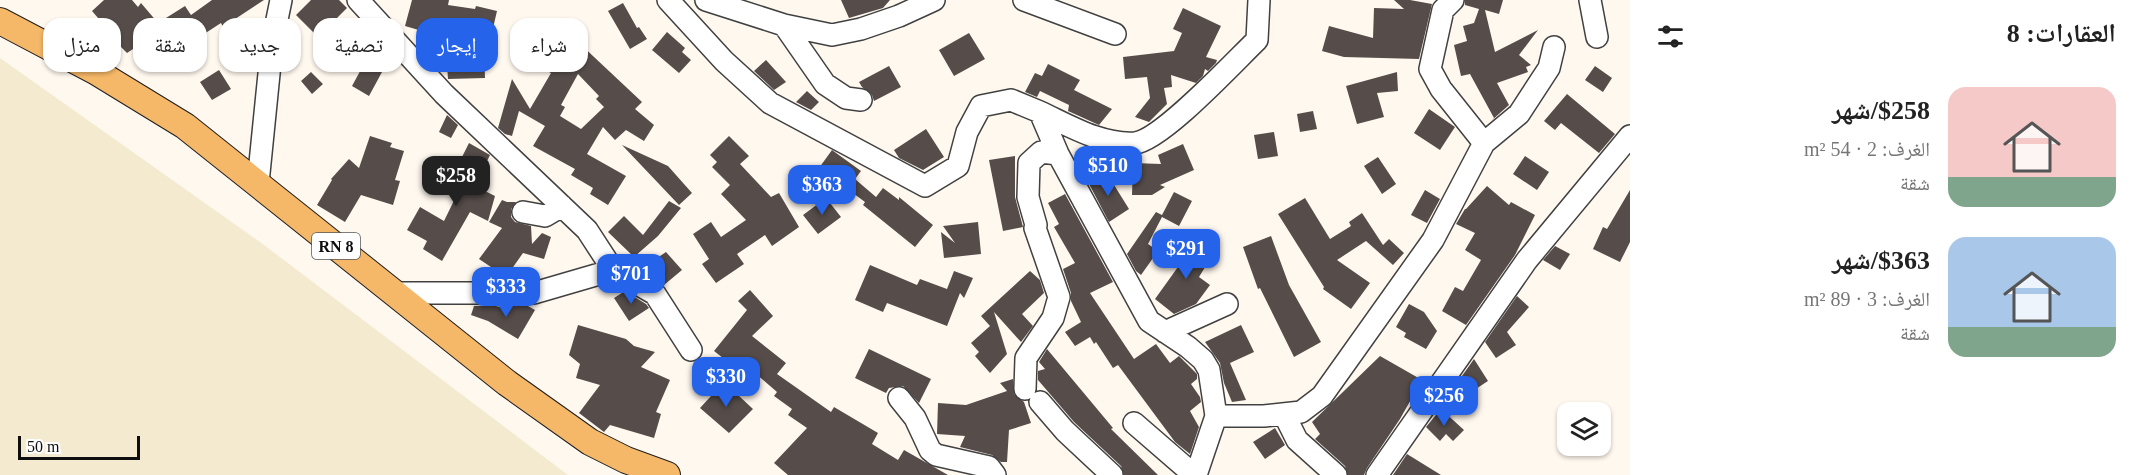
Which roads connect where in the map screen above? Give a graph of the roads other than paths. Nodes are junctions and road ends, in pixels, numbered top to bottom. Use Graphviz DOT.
graph roads {
  1 [pos="281,0"];
  2 [pos="668,0"];
  3 [pos="706,0"];
  4 [pos="934,0"];
  5 [pos="1024,0"];
  6 [pos="1259,0"];
  7 [pos="1453,0"];
  8 [pos="1590,0"];
  9 [pos="362,2"];
  10 [pos="896,8"];
  11 [pos="0,21"];
  12 [pos="784,25"];
  13 [pos="1115,34"];
  14 [pos="1597,37"];
  15 [pos="1554,46"];
  16 [pos="861,100"];
  17 [pos="1040,112"];
  18 [pos="1630,136"];
  19 [pos="1484,143"];
  20 [pos="1058,154"];
  21 [pos="258,183"];
  22 [pos="562,206"];
  23 [pos="523,212"];
  24 [pos="613,270"];
  25 [pos="394,293"];
  26 [pos="1227,304"];
  27 [pos="1165,332"];
  28 [pos="691,350"];
  29 [pos="899,398"];
  30 [pos="1284,414"];
  31 [pos="1216,416"];
  32 [pos="1134,423"];
  33 [pos="667,475"];
  34 [pos="995,475"];
  35 [pos="1112,475"];
  36 [pos="1195,475"];
  37 [pos="1336,475"];
  38 [pos="1377,475"];
  1 -- 21 [label="street"];
  2 -- 17 [label="street"];
  3 -- 12 [label="street"];
  4 -- 10 [label="street"];
  5 -- 13 [label="street"];
  6 -- 17 [label="street"];
  7 -- 19 [label="street"];
  8 -- 14 [label="street"];
  9 -- 22 [label="street"];
  10 -- 12 [label="street"];
  11 -- 21 [label="main road, RN 8"];
  12 -- 16 [label="street"];
  15 -- 19 [label="street"];
  17 -- 20 [label="street"];
  18 -- 38 [label="street"];
  19 -- 30 [label="street"];
  20 -- 27 [label="street"];
  20 -- 35 [label="street"];
  21 -- 25 [label="main road, RN 8"];
  22 -- 23 [label="street"];
  22 -- 24 [label="street"];
  24 -- 25 [label="street"];
  24 -- 28 [label="street"];
  25 -- 33 [label="main road, RN 8"];
  26 -- 27 [label="street"];
  27 -- 31 [label="street"];
  29 -- 34 [label="street"];
  30 -- 31 [label="street"];
  30 -- 37 [label="street"];
  31 -- 36 [label="street"];
  32 -- 36 [label="street"];
}
